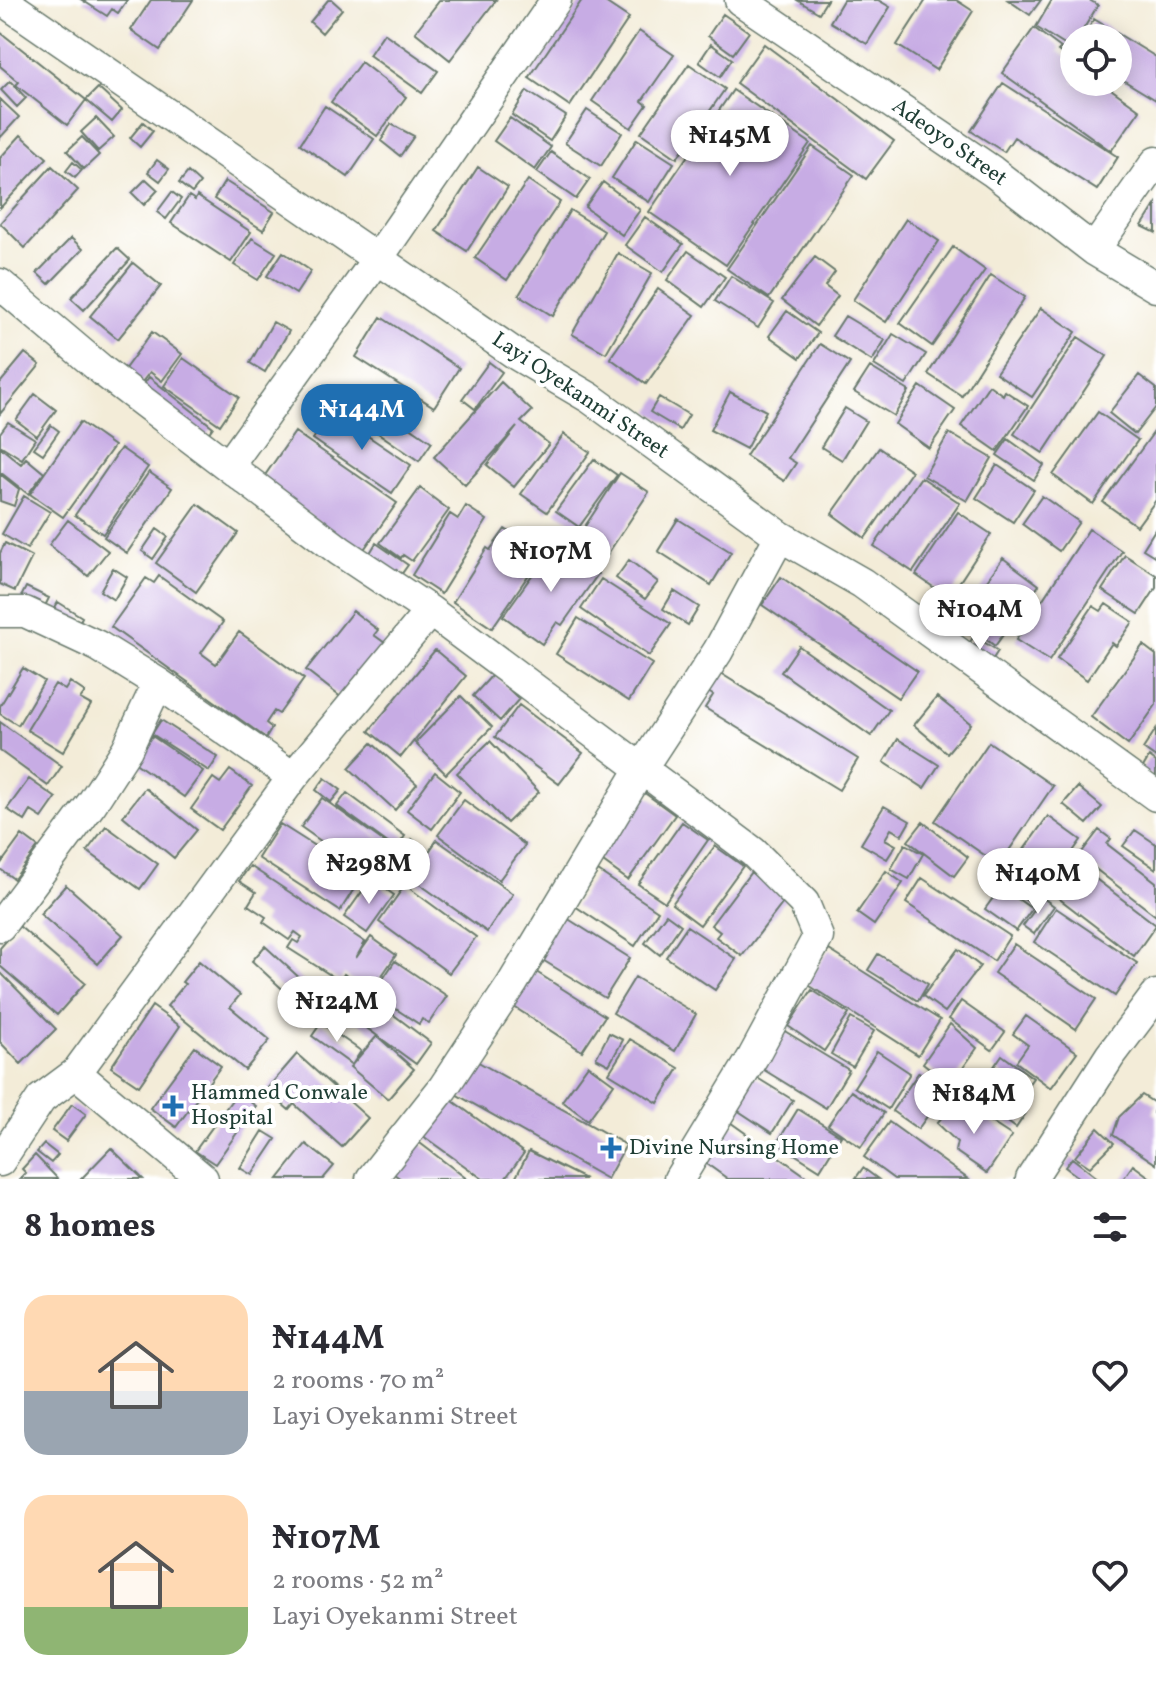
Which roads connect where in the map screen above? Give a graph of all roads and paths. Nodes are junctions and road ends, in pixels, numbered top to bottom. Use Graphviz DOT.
graph roads {
  1 [pos="2,0"];
  2 [pos="556,0"];
  3 [pos="740,0"];
  4 [pos="1156,162"];
  5 [pos="1094,250"];
  6 [pos="378,258"];
  7 [pos="0,284"];
  8 [pos="1156,287"];
  9 [pos="229,465"];
  10 [pos="780,536"];
  11 [pos="430,611"];
  12 [pos="0,612"];
  13 [pos="158,683"];
  14 [pos="641,769"];
  15 [pos="293,777"];
  16 [pos="1156,796"];
  17 [pos="0,926"];
  18 [pos="1156,995"];
  19 [pos="76,1073"];
  20 [pos="0,1161"];
  21 [pos="203,1179"];
  22 [pos="371,1179"];
  23 [pos="679,1179"];
  24 [pos="1031,1179"];
  1 -- 6 [label="street, Layi Oyekanmi Street"];
  2 -- 6 [label="street"];
  3 -- 5 [label="street, Adeoyo Street"];
  4 -- 5 [label="street"];
  5 -- 8 [label="street, Adeoyo Street"];
  6 -- 9 [label="street"];
  6 -- 10 [label="street, Layi Oyekanmi Street"];
  7 -- 9 [label="street"];
  9 -- 11 [label="street"];
  10 -- 14 [label="street"];
  10 -- 16 [label="street, Layi Oyekanmi Street"];
  11 -- 14 [label="street"];
  11 -- 15 [label="street"];
  12 -- 13 [label="street"];
  13 -- 15 [label="street"];
  13 -- 17 [label="street"];
  14 -- 22 [label="street"];
  14 -- 23 [label="street"];
  15 -- 19 [label="street"];
  18 -- 24 [label="street"];
  19 -- 20 [label="street"];
  19 -- 21 [label="street"];
}
